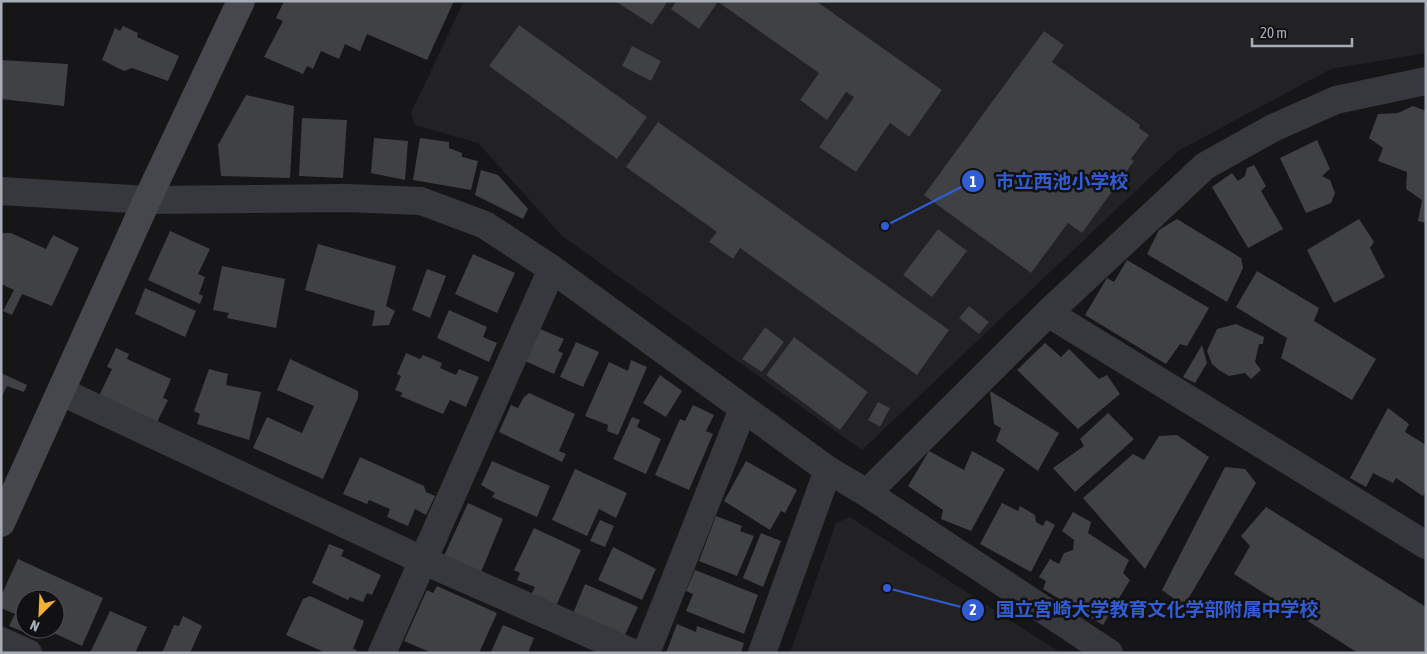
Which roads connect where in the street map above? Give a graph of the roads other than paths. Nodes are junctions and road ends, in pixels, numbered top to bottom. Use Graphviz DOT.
graph roads {
  1 [pos="241,1"];
  2 [pos="1426,81"];
  3 [pos="1,191"];
  4 [pos="147,200"];
  5 [pos="552,269"];
  6 [pos="1048,313"];
  7 [pos="62,392"];
  8 [pos="744,409"];
  9 [pos="828,470"];
  10 [pos="867,493"];
  11 [pos="1,523"];
  12 [pos="1426,545"];
  13 [pos="422,560"];
  14 [pos="1,641"];
  15 [pos="28,653"];
  16 [pos="382,653"];
  17 [pos="633,653"];
  18 [pos="646,653"];
  19 [pos="762,653"];
  20 [pos="1109,653"];
  1 -- 4 [label="street"];
  2 -- 6 [label="street"];
  3 -- 4 [label="street"];
  4 -- 5 [label="street"];
  4 -- 7 [label="street"];
  5 -- 8 [label="street"];
  5 -- 13 [label="street"];
  6 -- 10 [label="street"];
  6 -- 12 [label="street"];
  7 -- 11 [label="street"];
  7 -- 13 [label="street"];
  8 -- 9 [label="street"];
  8 -- 18 [label="street"];
  9 -- 10 [label="street"];
  9 -- 19 [label="street"];
  10 -- 20 [label="street"];
  13 -- 16 [label="street"];
  13 -- 17 [label="street"];
  14 -- 15 [label="street"];
}
